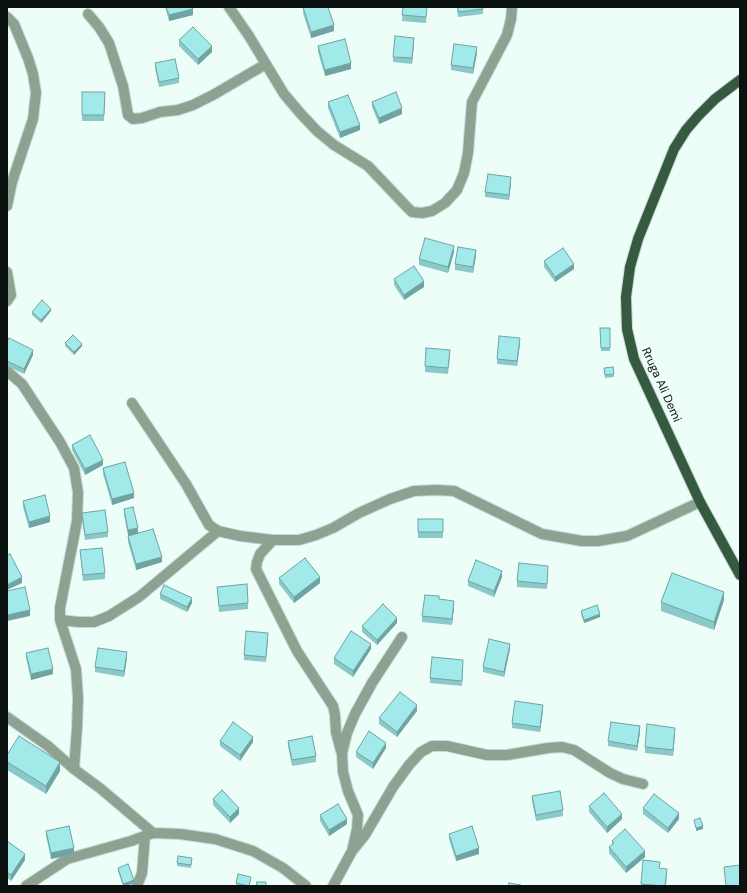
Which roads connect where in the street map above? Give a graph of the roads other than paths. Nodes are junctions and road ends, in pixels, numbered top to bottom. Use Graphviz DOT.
graph roads {
  1 [pos="229,7"];
  2 [pos="512,7"];
  3 [pos="88,14"];
  4 [pos="7,17"];
  5 [pos="266,64"];
  6 [pos="740,80"];
  7 [pos="7,206"];
  8 [pos="7,272"];
  9 [pos="7,301"];
  10 [pos="7,371"];
  11 [pos="132,403"];
  12 [pos="700,502"];
  13 [pos="218,532"];
  14 [pos="273,540"];
  15 [pos="740,575"];
  16 [pos="60,620"];
  17 [pos="402,637"];
  18 [pos="7,717"];
  19 [pos="342,753"];
  20 [pos="74,769"];
  21 [pos="643,784"];
  22 [pos="149,835"];
  23 [pos="352,851"];
  24 [pos="26,886"];
  25 [pos="137,886"];
  26 [pos="306,886"];
  27 [pos="333,886"];
  1 -- 5 [label="street"];
  2 -- 5 [label="street"];
  3 -- 5 [label="street"];
  4 -- 7 [label="street"];
  6 -- 12 [label="main road, Rruga Ali Demi"];
  8 -- 9 [label="street"];
  10 -- 16 [label="street"];
  11 -- 13 [label="street"];
  12 -- 14 [label="street"];
  12 -- 15 [label="main road, Rruga Ali Demi"];
  13 -- 14 [label="street"];
  13 -- 16 [label="street"];
  14 -- 19 [label="street"];
  16 -- 20 [label="street"];
  17 -- 19 [label="street"];
  18 -- 20 [label="street"];
  19 -- 23 [label="street"];
  20 -- 22 [label="street"];
  21 -- 23 [label="street"];
  22 -- 24 [label="street"];
  22 -- 25 [label="street"];
  22 -- 26 [label="street"];
  23 -- 27 [label="street"];
}
